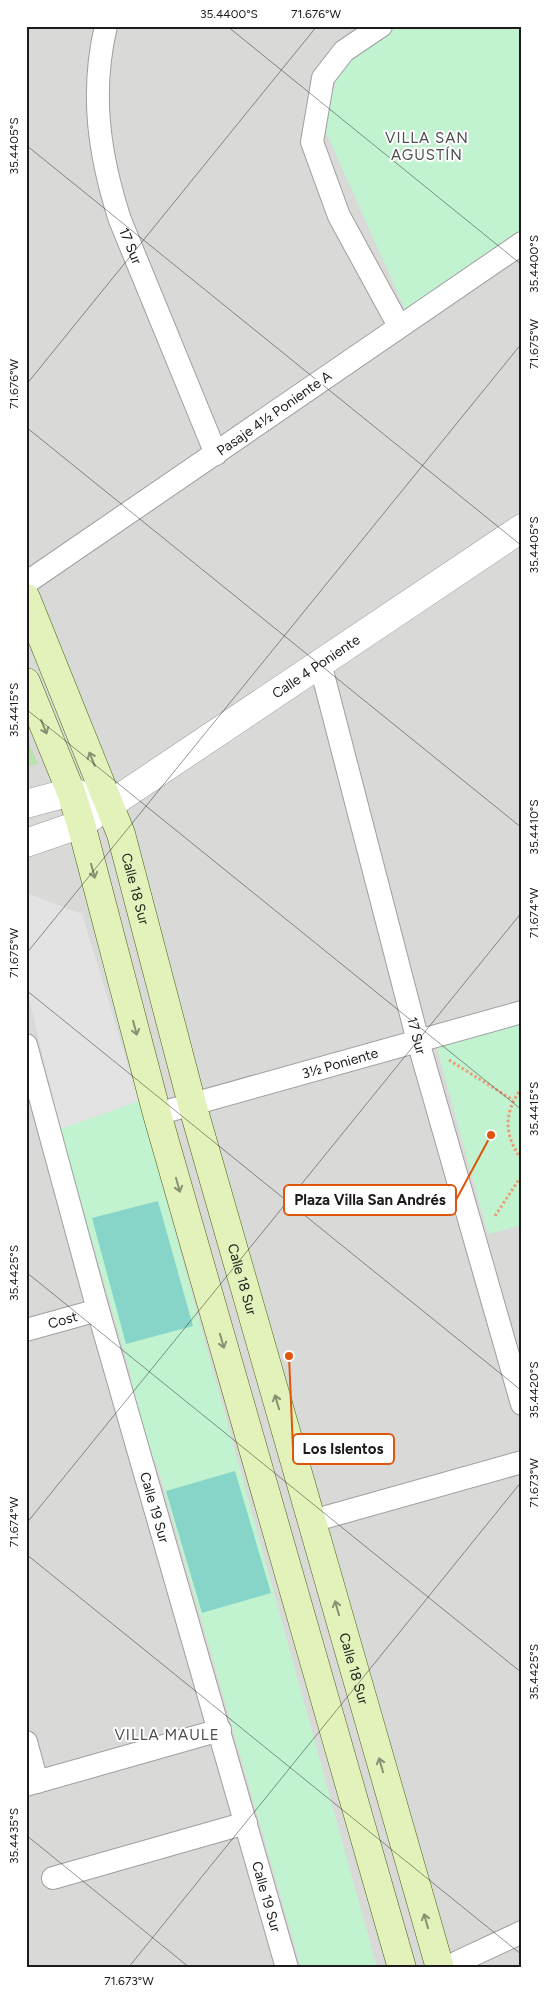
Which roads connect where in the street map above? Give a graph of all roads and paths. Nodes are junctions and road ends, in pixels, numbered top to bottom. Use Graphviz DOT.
graph roads {
  1 [pos="106,26"];
  2 [pos="381,26"];
  3 [pos="522,243"];
  4 [pos="399,326"];
  5 [pos="216,454"];
  6 [pos="521,531"];
  7 [pos="26,582"];
  8 [pos="26,598"];
  9 [pos="320,663"];
  10 [pos="26,682"];
  11 [pos="71,792"];
  12 [pos="26,804"];
  13 [pos="110,804"];
  14 [pos="81,824"];
  15 [pos="26,843"];
  16 [pos="522,1012"];
  17 [pos="418,1041"];
  18 [pos="26,1045"];
  19 [pos="522,1088"];
  20 [pos="513,1100"];
  21 [pos="192,1104"];
  22 [pos="157,1114"];
  23 [pos="522,1160"];
  24 [pos="522,1175"];
  25 [pos="475,1245"];
  26 [pos="98,1310"];
  27 [pos="26,1330"];
  28 [pos="522,1404"];
  29 [pos="522,1462"];
  30 [pos="312,1521"];
  31 [pos="220,1730"];
  32 [pos="26,1742"];
  33 [pos="32,1784"];
  34 [pos="246,1823"];
  35 [pos="53,1878"];
  36 [pos="522,1932"];
  37 [pos="287,1968"];
  38 [pos="402,1968"];
  39 [pos="440,1968"];
  40 [pos="445,1968"];
  1 -- 5 [label="street, 17 Sur"];
  2 -- 4 [label="street"];
  3 -- 4 [label="street, Pasaje 4½ Poniente A"];
  4 -- 5 [label="street, Pasaje 4½ Poniente A"];
  5 -- 7 [label="street, Pasaje 4½ Poniente A"];
  6 -- 9 [label="street, Calle 4 Poniente"];
  13 -- 8 [label="main road, Calle 18 Sur, one-way"];
  9 -- 13 [label="street, Calle 4 Poniente"];
  9 -- 17 [label="street, 17 Sur"];
  10 -- 11 [label="main road, one-way"];
  11 -- 12 [label="street"];
  11 -- 13 [label="street"];
  11 -- 14 [label="main road"];
  13 -- 14 [label="street, Calle 4 Poniente"];
  13 -- 21 [label="main road, Calle 18 Sur"];
  14 -- 15 [label="street, Calle 4 Poniente"];
  14 -- 22 [label="main road, one-way"];
  16 -- 17 [label="street, 3½ Poniente"];
  17 -- 20 [label="path"];
  17 -- 21 [label="street, 3½ Poniente"];
  17 -- 25 [label="street, 17 Sur"];
  18 -- 26 [label="street, Calle 19 Sur"];
  19 -- 20 [label="path"];
  20 -- 23 [label="path"];
  21 -- 22 [label="street, 3½ Poniente"];
  30 -- 21 [label="main road, Calle 18 Sur, one-way"];
  22 -- 38 [label="main road, one-way"];
  24 -- 25 [label="path"];
  25 -- 28 [label="street, 17 Sur"];
  26 -- 27 [label="street, Cost"];
  26 -- 31 [label="street, Calle 19 Sur"];
  29 -- 30 [label="street"];
  39 -- 30 [label="main road, Calle 18 Sur, one-way"];
  31 -- 33 [label="street"];
  31 -- 34 [label="street, Calle 19 Sur"];
  32 -- 33 [label="street"];
  34 -- 35 [label="street"];
  34 -- 37 [label="street, Calle 19 Sur"];
  36 -- 40 [label="street"];
}
